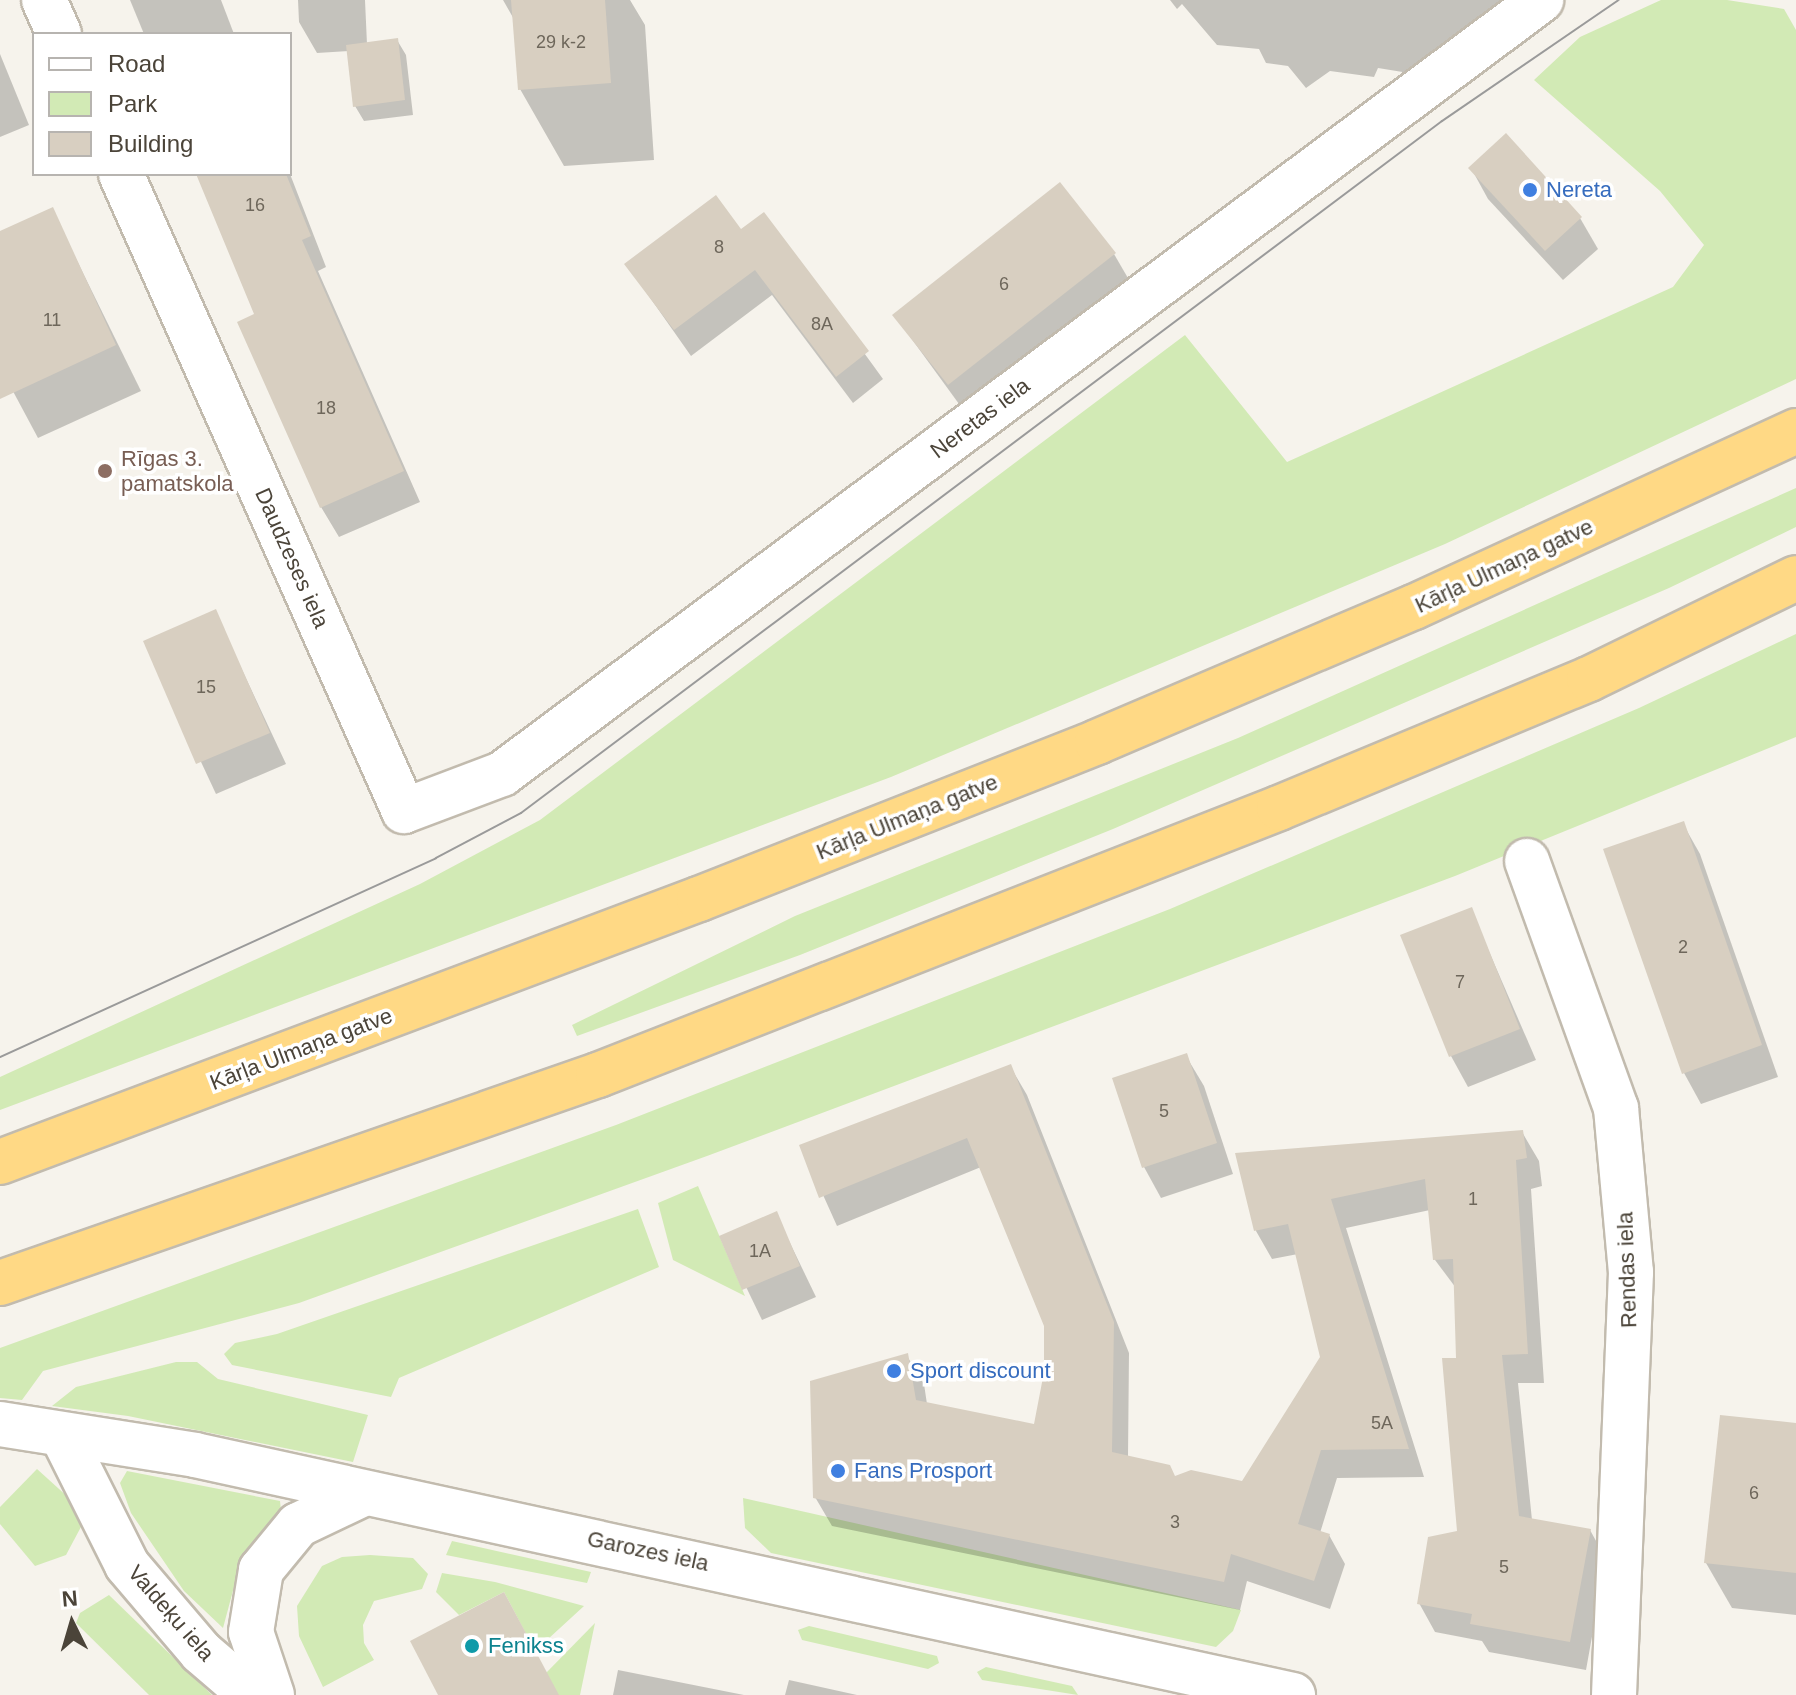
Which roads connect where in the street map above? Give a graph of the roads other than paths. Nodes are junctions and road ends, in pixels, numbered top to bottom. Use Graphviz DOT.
graph roads {
  1 [pos="44,0"];
  2 [pos="1541,0"];
  3 [pos="58,32"];
  4 [pos="122,176"];
  5 [pos="1796,431"];
  6 [pos="1796,578"];
  7 [pos="404,811"];
  8 [pos="1527,861"];
  9 [pos="0,1162"];
  10 [pos="0,1283"];
  11 [pos="0,1424"];
  12 [pos="62,1435"];
  13 [pos="365,1493"];
  14 [pos="251,1695"];
  15 [pos="272,1695"];
  16 [pos="1293,1695"];
  17 [pos="1614,1695"];
  1 -- 3 [label="street"];
  2 -- 7 [label="street, Neretas iela"];
  4 -- 7 [label="street, Daudzeses iela"];
  5 -- 9 [label="highway, Kārļa Ulmaņa gatve"];
  6 -- 10 [label="highway"];
  8 -- 17 [label="street, Rendas iela"];
  11 -- 12 [label="street, Garozes iela"];
  12 -- 13 [label="street, Garozes iela"];
  12 -- 14 [label="street, Valdeķu iela"];
  13 -- 15 [label="street"];
  13 -- 16 [label="street, Garozes iela"];
}
